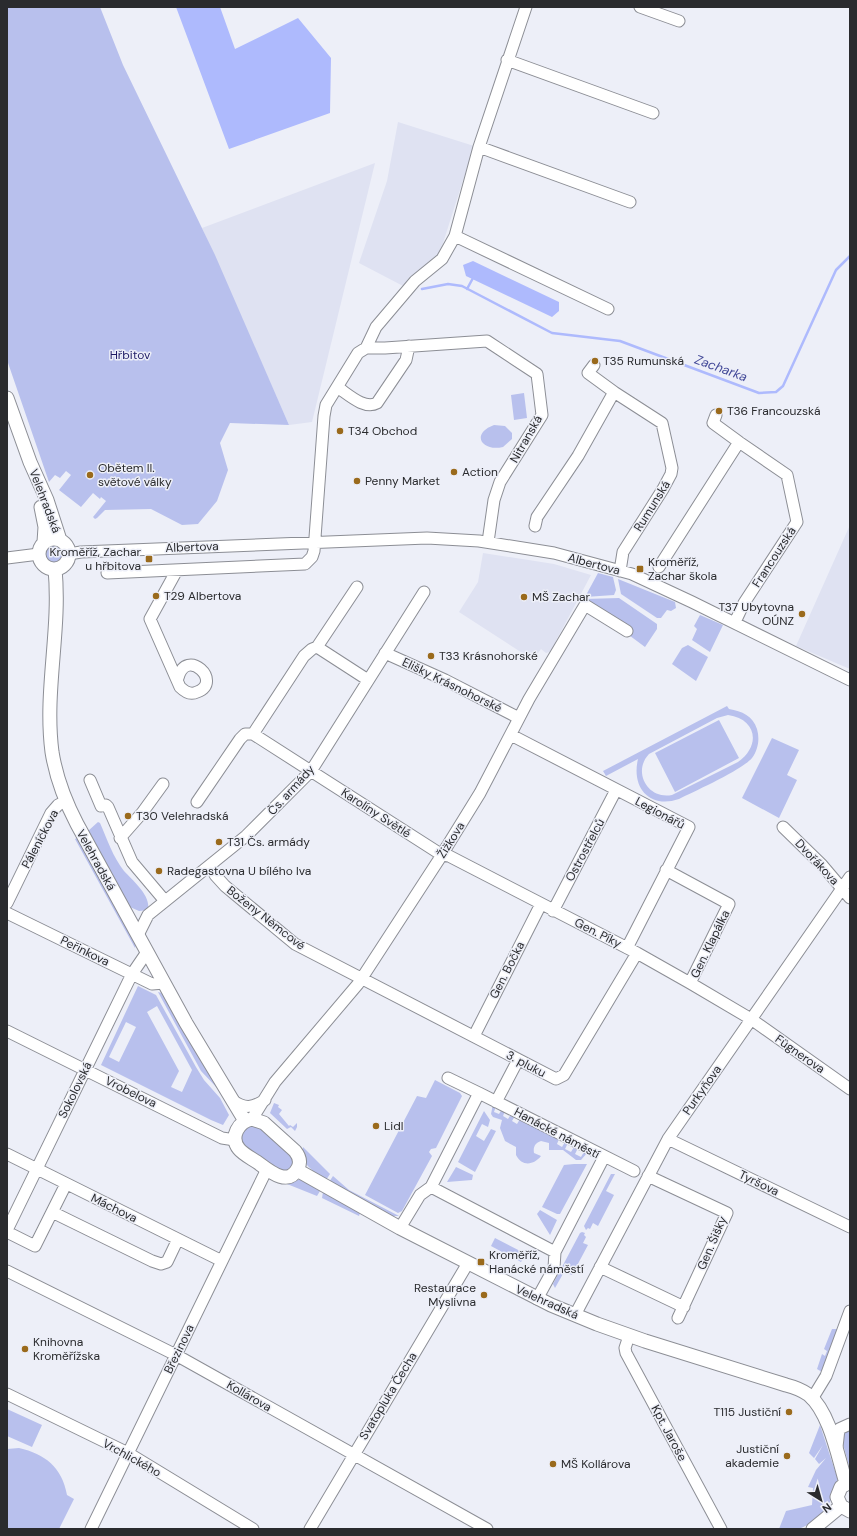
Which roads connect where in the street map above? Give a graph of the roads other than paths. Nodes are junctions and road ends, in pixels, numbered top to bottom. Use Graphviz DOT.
graph roads {
  1 [pos="526,7"];
  2 [pos="640,7"];
  3 [pos="679,21"];
  4 [pos="507,60"];
  5 [pos="653,113"];
  6 [pos="479,146"];
  7 [pos="630,202"];
  8 [pos="455,236"];
  9 [pos="608,309"];
  10 [pos="409,346"];
  11 [pos="366,348"];
  12 [pos="594,365"];
  13 [pos="337,387"];
  14 [pos="614,392"];
  15 [pos="7,398"];
  16 [pos="716,415"];
  17 [pos="738,442"];
  18 [pos="30,462"];
  19 [pos="535,526"];
  20 [pos="60,540"];
  21 [pos="315,542"];
  22 [pos="488,542"];
  23 [pos="41,548"];
  24 [pos="69,554"];
  25 [pos="7,558"];
  26 [pos="659,567"];
  27 [pos="55,569"];
  28 [pos="177,570"];
  29 [pos="620,571"];
  30 [pos="107,573"];
  31 [pos="356,588"];
  32 [pos="424,592"];
  33 [pos="734,622"];
  34 [pos="627,631"];
  35 [pos="317,647"];
  36 [pos="385,653"];
  37 [pos="178,678"];
  38 [pos="368,680"];
  39 [pos="850,680"];
  40 [pos="519,718"];
  41 [pos="252,734"];
  42 [pos="511,735"];
  43 [pos="311,771"];
  44 [pos="90,780"];
  45 [pos="162,784"];
  46 [pos="616,790"];
  47 [pos="66,801"];
  48 [pos="197,802"];
  49 [pos="783,827"];
  50 [pos="120,838"];
  51 [pos="442,855"];
  52 [pos="666,870"];
  53 [pos="215,875"];
  54 [pos="850,877"];
  55 [pos="842,889"];
  56 [pos="850,898"];
  57 [pos="166,901"];
  58 [pos="7,903"];
  59 [pos="541,904"];
  60 [pos="124,910"];
  61 [pos="554,911"];
  62 [pos="7,913"];
  63 [pos="148,915"];
  64 [pos="138,935"];
  65 [pos="632,950"];
  66 [pos="147,952"];
  67 [pos="132,974"];
  68 [pos="361,978"];
  69 [pos="164,983"];
  70 [pos="690,983"];
  71 [pos="751,1019"];
  72 [pos="7,1031"];
  73 [pos="474,1036"];
  74 [pos="518,1060"];
  75 [pos="85,1070"];
  76 [pos="448,1078"];
  77 [pos="850,1089"];
  78 [pos="479,1093"];
  79 [pos="230,1099"];
  80 [pos="266,1100"];
  81 [pos="496,1102"];
  82 [pos="249,1120"];
  83 [pos="267,1126"];
  84 [pos="668,1139"];
  85 [pos="235,1140"];
  86 [pos="7,1154"];
  87 [pos="604,1157"];
  88 [pos="36,1169"];
  89 [pos="267,1169"];
  90 [pos="297,1170"];
  91 [pos="634,1171"];
  92 [pos="648,1176"];
  93 [pos="66,1184"];
  94 [pos="431,1187"];
  95 [pos="52,1212"];
  96 [pos="850,1227"];
  97 [pos="400,1228"];
  98 [pos="7,1231"];
  99 [pos="178,1239"];
  100 [pos="555,1252"];
  101 [pos="222,1261"];
  102 [pos="468,1264"];
  103 [pos="600,1267"];
  104 [pos="7,1271"];
  105 [pos="538,1299"];
  106 [pos="684,1308"];
  107 [pos="850,1311"];
  108 [pos="575,1315"];
  109 [pos="678,1318"];
  110 [pos="629,1336"];
  111 [pos="176,1355"];
  112 [pos="7,1394"];
  113 [pos="812,1399"];
  114 [pos="850,1424"];
  115 [pos="837,1452"];
  116 [pos="128,1453"];
  117 [pos="352,1455"];
  118 [pos="848,1483"];
  119 [pos="845,1509"];
  120 [pos="91,1529"];
  121 [pos="253,1529"];
  122 [pos="310,1529"];
  123 [pos="487,1529"];
  124 [pos="721,1529"];
  125 [pos="813,1529"];
  1 -- 4 [label="street"];
  2 -- 3 [label="street"];
  4 -- 5 [label="street"];
  4 -- 6 [label="street"];
  6 -- 7 [label="street"];
  6 -- 8 [label="street"];
  8 -- 9 [label="street"];
  8 -- 11 [label="street"];
  10 -- 11 [label="street, Nitranská"];
  10 -- 13 [label="street"];
  10 -- 22 [label="street, Nitranská"];
  11 -- 13 [label="street"];
  12 -- 14 [label="street, Rumunská"];
  13 -- 21 [label="street"];
  14 -- 19 [label="street"];
  14 -- 29 [label="street, Rumunská"];
  15 -- 18 [label="main road, Velehradská"];
  16 -- 17 [label="street, Francouzská"];
  17 -- 26 [label="street"];
  17 -- 33 [label="street, Francouzská"];
  18 -- 20 [label="main road, Velehradská"];
  18 -- 23 [label="main road, Velehradská"];
  20 -- 23 [label="main road, Velehradská"];
  20 -- 24 [label="main road, Velehradská"];
  21 -- 22 [label="street, Albertova"];
  21 -- 24 [label="street, Albertova"];
  21 -- 28 [label="street, Albertova"];
  22 -- 29 [label="street, Albertova"];
  23 -- 25 [label="street"];
  23 -- 27 [label="main road"];
  24 -- 27 [label="main road"];
  27 -- 47 [label="main road, Velehradská"];
  28 -- 30 [label="street, Albertova"];
  28 -- 37 [label="street"];
  29 -- 33 [label="street, Albertova"];
  31 -- 35 [label="street"];
  32 -- 36 [label="street, Čs. armády"];
  33 -- 39 [label="street, Albertova"];
  34 -- 40 [label="street, Žižkova"];
  35 -- 38 [label="street"];
  35 -- 41 [label="street"];
  36 -- 38 [label="street, Čs. armády"];
  36 -- 40 [label="street, Elišky Krásnohorské"];
  38 -- 43 [label="street, Čs. armády"];
  40 -- 42 [label="street, Žižkova"];
  41 -- 43 [label="street, Karolíny Světlé"];
  41 -- 48 [label="street"];
  42 -- 46 [label="street, Legionářů"];
  42 -- 51 [label="street, Žižkova"];
  43 -- 51 [label="street, Karolíny Světlé"];
  43 -- 57 [label="street, Čs. armády"];
  44 -- 50 [label="street"];
  45 -- 50 [label="street"];
  46 -- 52 [label="street, Legionářů"];
  46 -- 61 [label="street, Ostrostřelců"];
  47 -- 58 [label="street, Páleníčkova"];
  47 -- 60 [label="main road, Velehradská"];
  49 -- 55 [label="street, Dvořákova"];
  50 -- 57 [label="street"];
  51 -- 59 [label="street, Gen. Píky"];
  51 -- 68 [label="street, Žižkova"];
  52 -- 65 [label="street, Legionářů"];
  52 -- 70 [label="street, Gen. Klapálka"];
  53 -- 68 [label="street, Boženy Němcové"];
  54 -- 55 [label="street, Purkyňova"];
  55 -- 56 [label="street, Dvořákova"];
  55 -- 71 [label="street, Purkyňova"];
  57 -- 63 [label="street, Čs. armády"];
  59 -- 61 [label="street, Gen. Píky"];
  59 -- 73 [label="street, Gen. Bočka"];
  60 -- 63 [label="street"];
  60 -- 64 [label="main road, Velehradská"];
  61 -- 65 [label="street, Gen. Píky"];
  62 -- 67 [label="street, Peřinkova"];
  63 -- 64 [label="street"];
  64 -- 66 [label="main road, Velehradská"];
  65 -- 70 [label="street, Gen. Píky"];
  65 -- 74 [label="street, 3. pluku"];
  66 -- 67 [label="street, Sokolovská"];
  66 -- 69 [label="main road, Velehradská"];
  67 -- 69 [label="street, Peřinkova"];
  67 -- 75 [label="street, Sokolovská"];
  68 -- 73 [label="street, 3. pluku"];
  68 -- 80 [label="street, Žižkova"];
  69 -- 79 [label="main road, Velehradská"];
  70 -- 71 [label="street, Gen. Píky"];
  71 -- 77 [label="street, Fügnerova"];
  71 -- 84 [label="street, Purkyňova"];
  72 -- 75 [label="street, Vrobelova"];
  73 -- 74 [label="street, 3. pluku"];
  74 -- 81 [label="street"];
  75 -- 85 [label="street, Vrobelova"];
  75 -- 88 [label="street, Sokolovská"];
  76 -- 78 [label="street, Hanácké náměstí"];
  78 -- 81 [label="street, Hanácké náměstí"];
  78 -- 94 [label="street"];
  79 -- 80 [label="street"];
  79 -- 82 [label="main road, Velehradská"];
  80 -- 82 [label="street, Žižkova"];
  80 -- 83 [label="street"];
  81 -- 87 [label="street, Hanácké náměstí"];
  82 -- 83 [label="main road"];
  82 -- 85 [label="main road"];
  83 -- 90 [label="main road"];
  84 -- 92 [label="street, Purkyňova"];
  84 -- 96 [label="street, Tyršova"];
  85 -- 89 [label="main road"];
  86 -- 88 [label="street, Máchova"];
  87 -- 91 [label="street"];
  87 -- 100 [label="street, Hanácké náměstí"];
  88 -- 93 [label="street, Máchova"];
  88 -- 98 [label="street, Sokolovská"];
  89 -- 90 [label="main road"];
  89 -- 101 [label="street, Březinova"];
  90 -- 97 [label="main road, Velehradská"];
  92 -- 103 [label="street, Purkyňova"];
  92 -- 106 [label="street, Gen. Šišky"];
  93 -- 95 [label="street"];
  93 -- 99 [label="street, Máchova"];
  94 -- 97 [label="street"];
  94 -- 100 [label="street"];
  95 -- 98 [label="street"];
  95 -- 99 [label="street"];
  97 -- 102 [label="main road, Velehradská"];
  99 -- 101 [label="street, Máchova"];
  100 -- 105 [label="street, Hanácké náměstí"];
  101 -- 111 [label="street, Březinova"];
  102 -- 105 [label="main road, Velehradská"];
  102 -- 117 [label="street, Svatopluka Čecha"];
  103 -- 106 [label="street"];
  103 -- 108 [label="street, Purkyňova"];
  104 -- 111 [label="street, Kollárova"];
  105 -- 108 [label="main road, Velehradská"];
  106 -- 109 [label="street, Gen. Šišky"];
  107 -- 113 [label="street"];
  108 -- 110 [label="main road, Velehradská"];
  110 -- 113 [label="main road, Velehradská"];
  110 -- 124 [label="street, Kpt. Jaroše"];
  111 -- 116 [label="street, Březinova"];
  111 -- 117 [label="street, Kollárova"];
  112 -- 116 [label="street, Vrchlického"];
  113 -- 115 [label="main road"];
  114 -- 115 [label="street"];
  115 -- 118 [label="main road"];
  116 -- 120 [label="street, Březinova"];
  116 -- 121 [label="street, Vrchlického"];
  117 -- 122 [label="street, Svatopluka Čecha"];
  117 -- 123 [label="street, Kollárova"];
  118 -- 119 [label="main road"];
  119 -- 125 [label="main road"];
}
